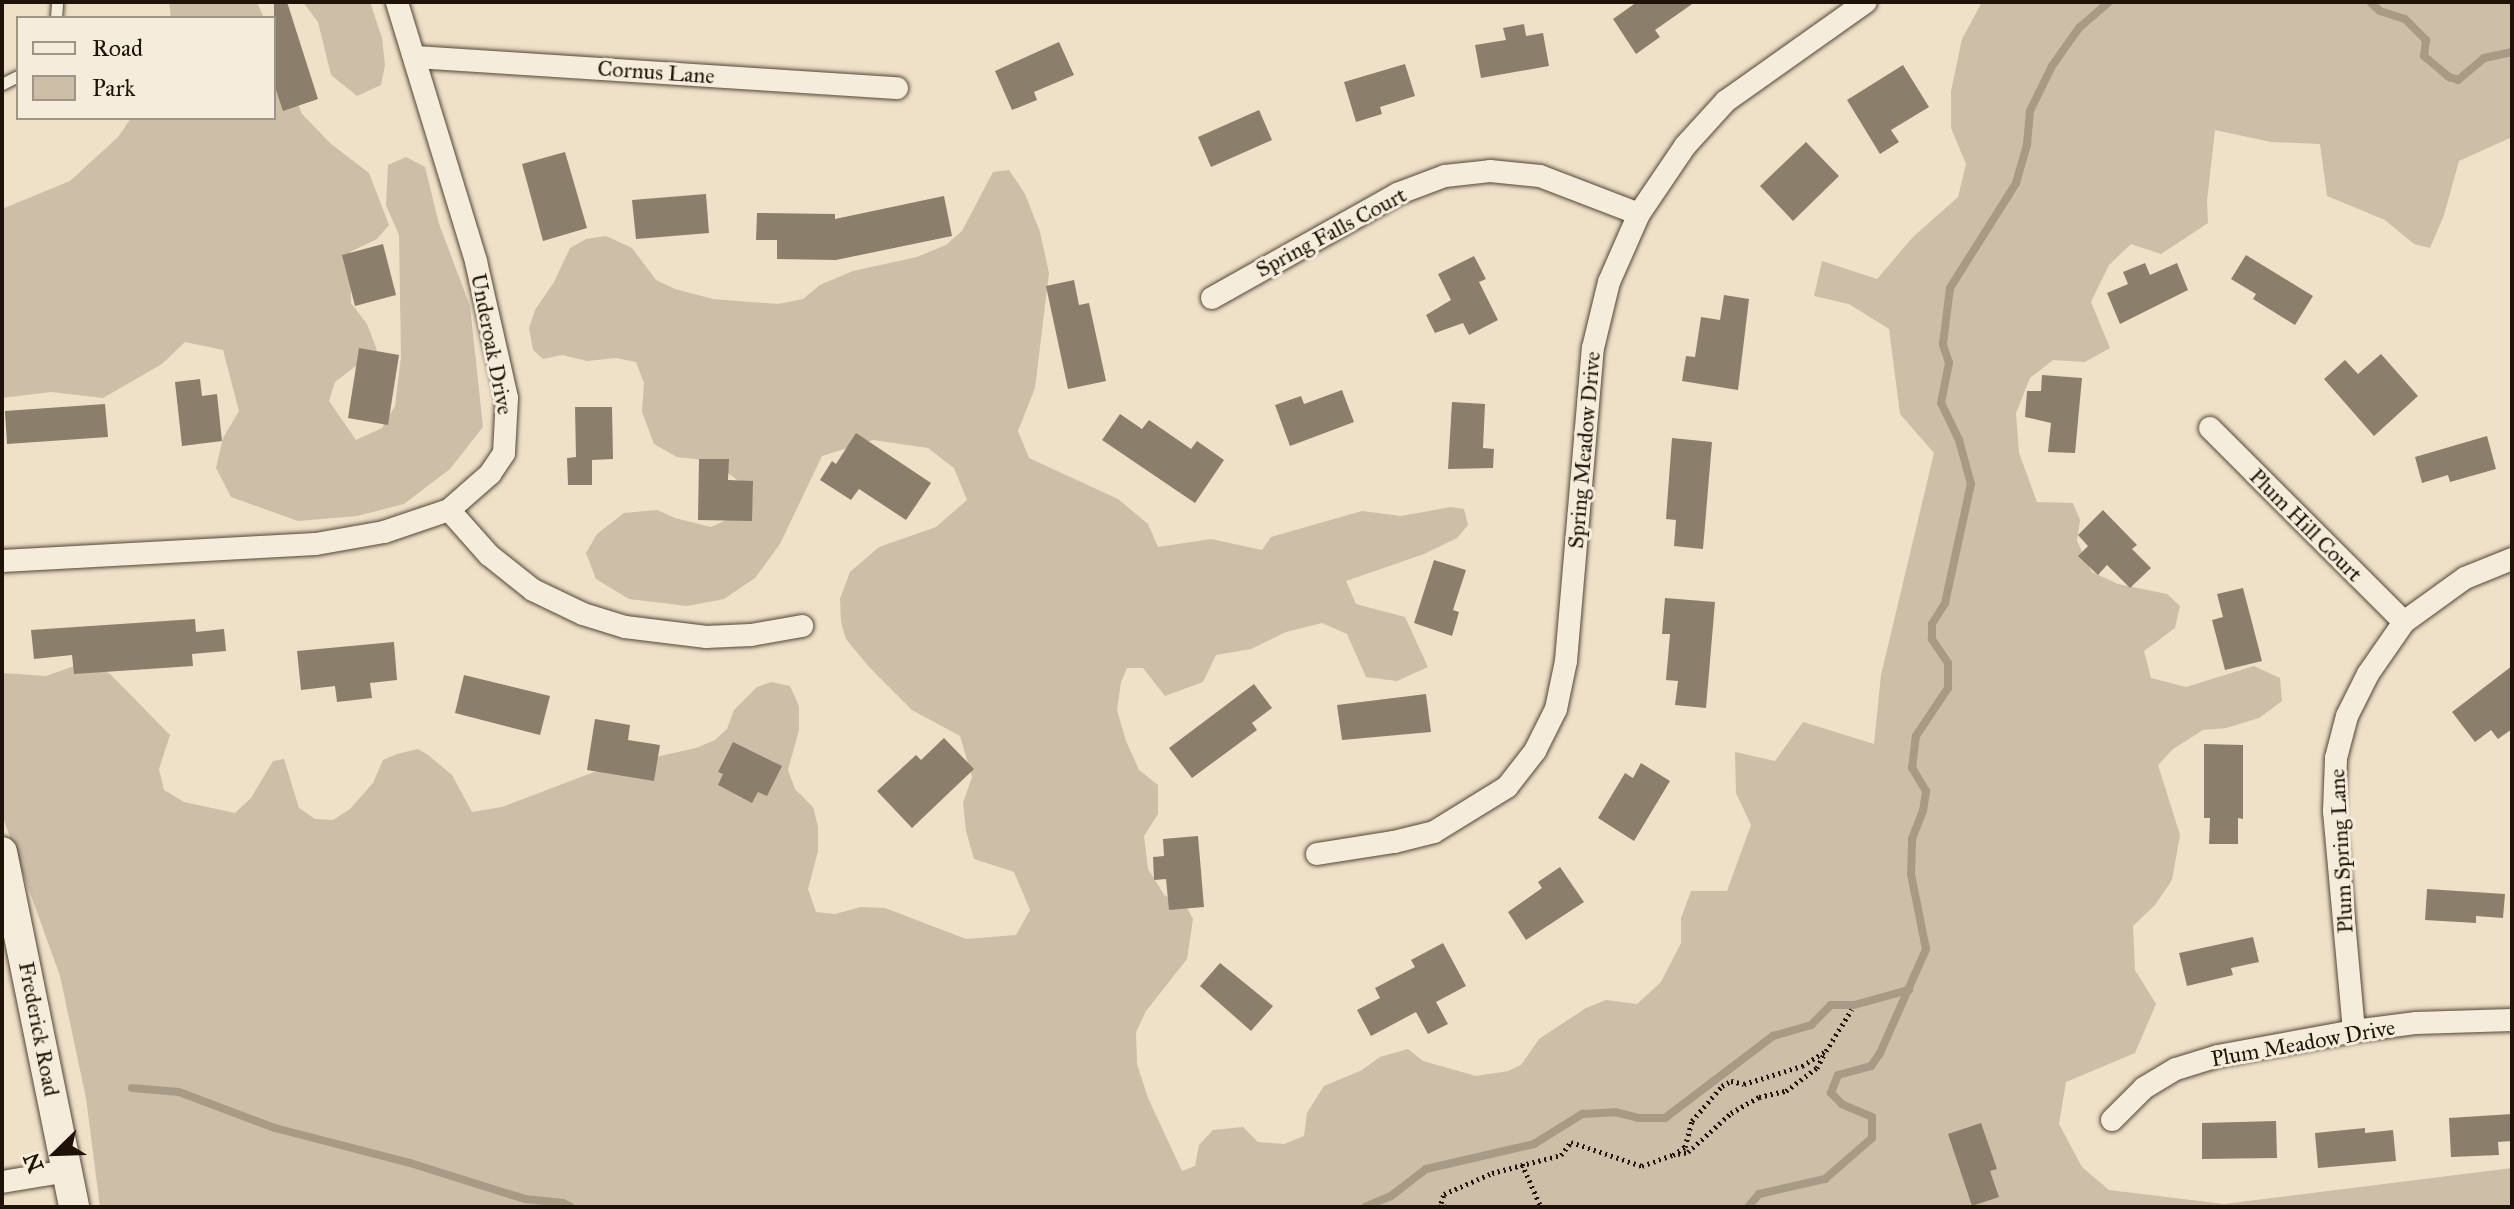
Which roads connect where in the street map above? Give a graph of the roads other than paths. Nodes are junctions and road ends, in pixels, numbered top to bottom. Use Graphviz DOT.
graph roads {
  1 [pos="397,2"];
  2 [pos="1866,2"];
  3 [pos="415,57"];
  4 [pos="897,88"];
  5 [pos="1639,214"];
  6 [pos="1212,298"];
  7 [pos="2210,428"];
  8 [pos="449,510"];
  9 [pos="2512,559"];
  10 [pos="2,561"];
  11 [pos="2404,622"];
  12 [pos="802,626"];
  13 [pos="2,852"];
  14 [pos="1317,854"];
  15 [pos="2512,1020"];
  16 [pos="2354,1031"];
  17 [pos="2112,1120"];
  18 [pos="68,1171"];
  19 [pos="2,1182"];
  20 [pos="74,1207"];
  1 -- 3 [label="street, Underoak Drive"];
  2 -- 5 [label="street, Spring Meadow Drive"];
  3 -- 4 [label="street, Cornus Lane"];
  3 -- 8 [label="street, Underoak Drive"];
  5 -- 6 [label="street, Spring Falls Court"];
  5 -- 14 [label="street, Spring Meadow Drive"];
  7 -- 11 [label="street, Plum Hill Court"];
  8 -- 10 [label="street, Underoak Drive"];
  8 -- 12 [label="street"];
  9 -- 11 [label="street, Plum Spring Lane"];
  11 -- 16 [label="street, Plum Spring Lane"];
  13 -- 18 [label="main road, Frederick Road"];
  15 -- 16 [label="street, Plum Meadow Drive"];
  16 -- 17 [label="street, Plum Meadow Drive"];
  18 -- 19 [label="street"];
  18 -- 20 [label="main road, Frederick Road"];
}
